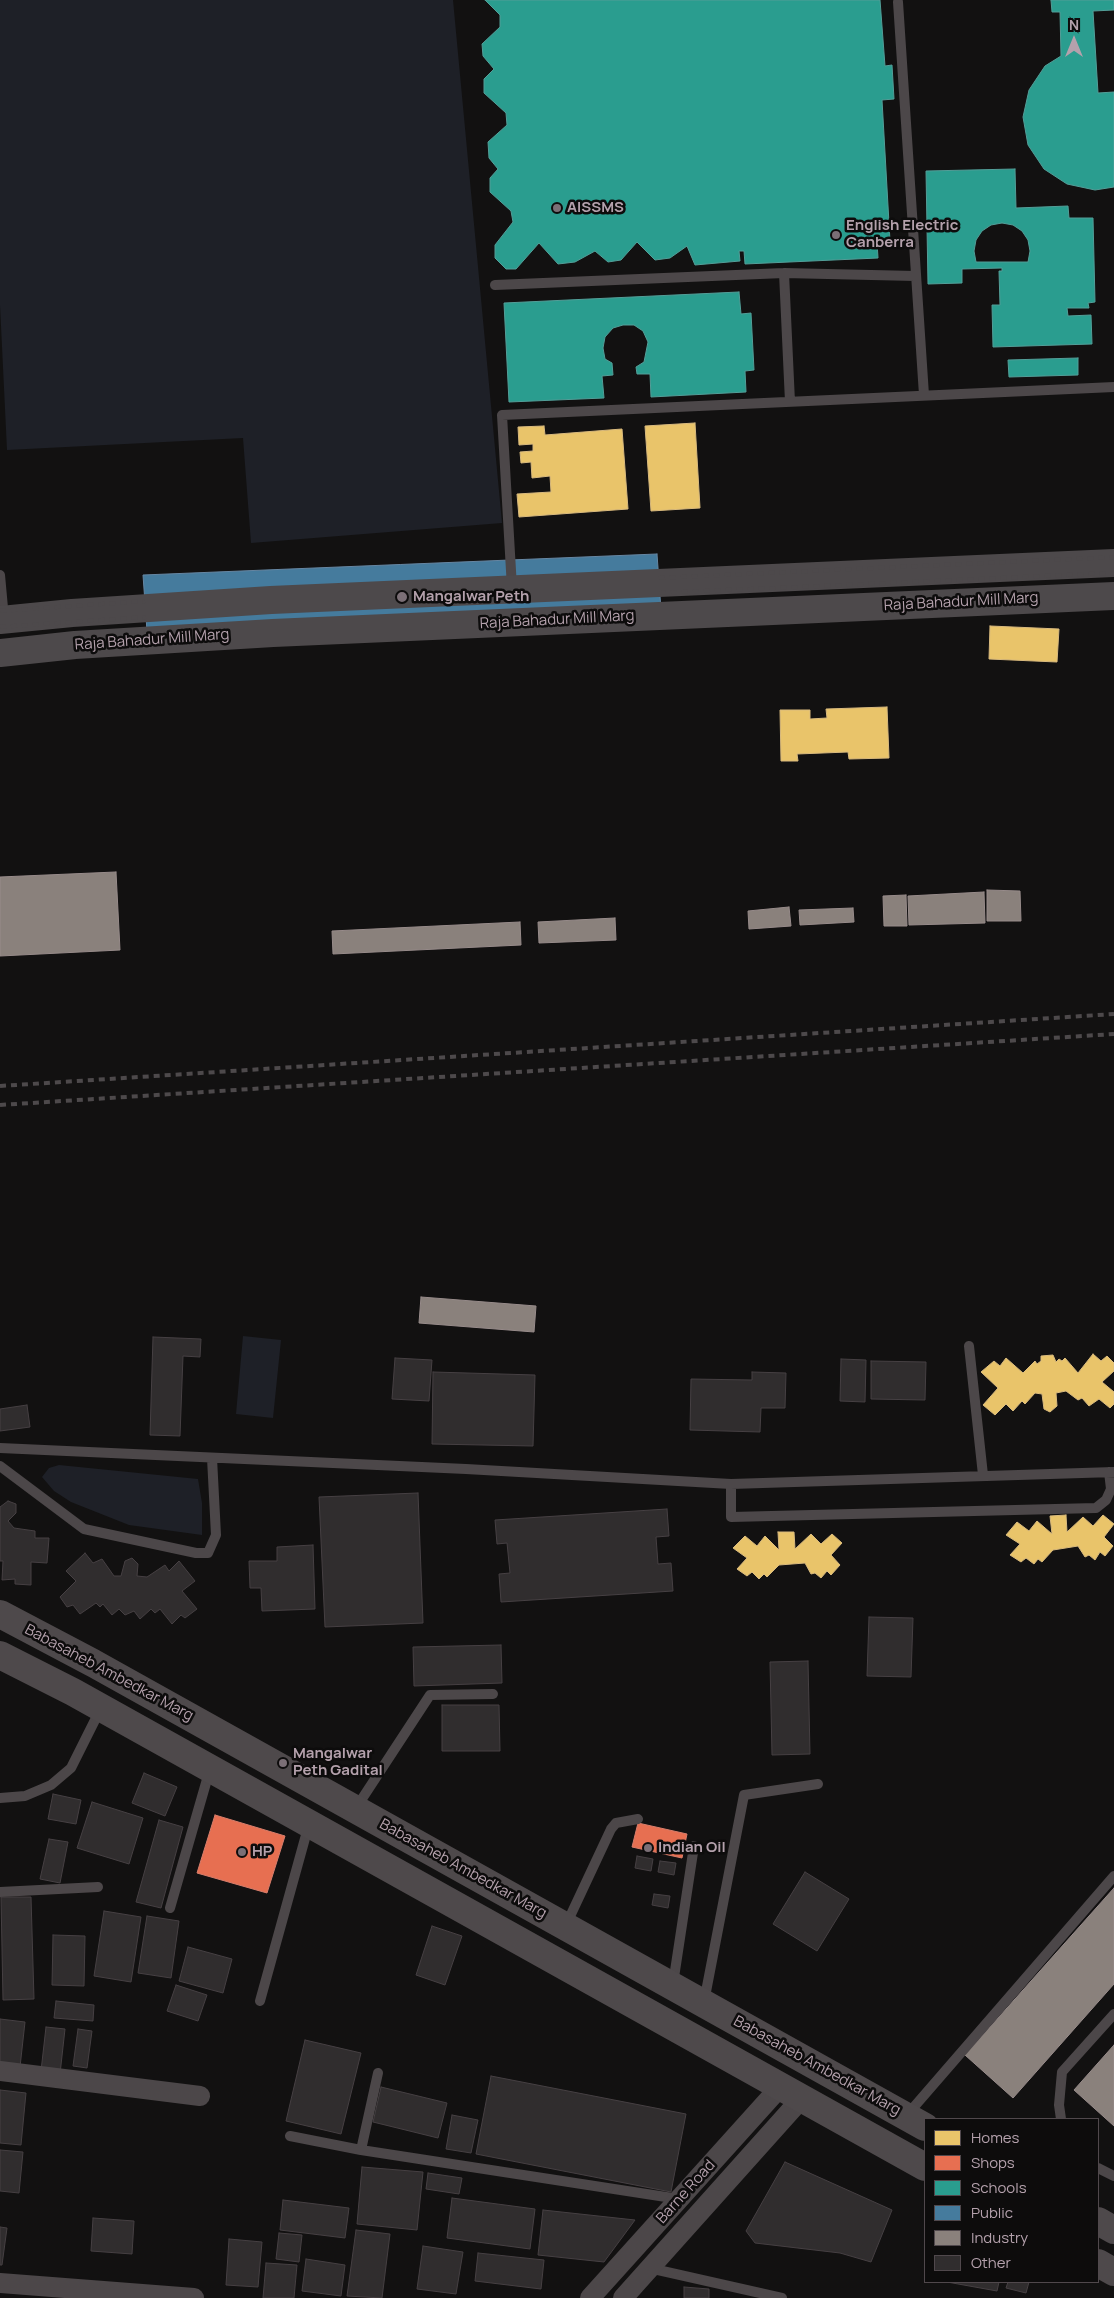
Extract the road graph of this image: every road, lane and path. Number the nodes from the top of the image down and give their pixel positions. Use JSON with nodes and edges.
{"nodes":[{"id":1,"x":898,"y":2,"type":"dead end"},
{"id":2,"x":784,"y":273,"type":"junction"},
{"id":3,"x":915,"y":276,"type":"junction"},
{"id":4,"x":495,"y":285,"type":"dead end"},
{"id":5,"x":1114,"y":387,"type":"edge"},
{"id":6,"x":924,"y":395,"type":"junction"},
{"id":7,"x":790,"y":402,"type":"junction"},
{"id":8,"x":1114,"y":563,"type":"edge"},
{"id":9,"x":0,"y":575,"type":"edge"},
{"id":10,"x":706,"y":581,"type":"junction"},
{"id":11,"x":512,"y":589,"type":"junction"},
{"id":12,"x":1114,"y":596,"type":"edge"},
{"id":13,"x":706,"y":613,"type":"junction"},
{"id":14,"x":2,"y":619,"type":"edge"},
{"id":15,"x":0,"y":652,"type":"edge"},
{"id":16,"x":969,"y":1346,"type":"dead end"},
{"id":17,"x":0,"y":1448,"type":"edge"},
{"id":18,"x":212,"y":1458,"type":"junction"},
{"id":19,"x":0,"y":1466,"type":"edge"},
{"id":20,"x":1111,"y":1472,"type":"edge"},
{"id":21,"x":983,"y":1476,"type":"junction"},
{"id":22,"x":731,"y":1484,"type":"junction"},
{"id":23,"x":0,"y":1614,"type":"edge"},
{"id":24,"x":0,"y":1656,"type":"edge"},
{"id":25,"x":493,"y":1694,"type":"dead end"},
{"id":26,"x":101,"y":1708,"type":"junction"},
{"id":27,"x":210,"y":1768,"type":"junction"},
{"id":28,"x":818,"y":1784,"type":"dead end"},
{"id":29,"x":0,"y":1798,"type":"edge"},
{"id":30,"x":356,"y":1809,"type":"junction"},
{"id":31,"x":638,"y":1820,"type":"dead end"},
{"id":32,"x":309,"y":1823,"type":"junction"},
{"id":33,"x":694,"y":1846,"type":"dead end"},
{"id":34,"x":1114,"y":1876,"type":"edge"},
{"id":35,"x":98,"y":1887,"type":"dead end"},
{"id":36,"x":0,"y":1892,"type":"edge"},
{"id":37,"x":170,"y":1908,"type":"dead end"},
{"id":38,"x":566,"y":1926,"type":"junction"},
{"id":39,"x":673,"y":1986,"type":"junction"},
{"id":40,"x":260,"y":2001,"type":"dead end"},
{"id":41,"x":704,"y":2004,"type":"junction"},
{"id":42,"x":1114,"y":2014,"type":"edge"},
{"id":43,"x":0,"y":2071,"type":"edge"},
{"id":44,"x":378,"y":2073,"type":"dead end"},
{"id":45,"x":791,"y":2092,"type":"junction"},
{"id":46,"x":200,"y":2096,"type":"dead end"},
{"id":47,"x":1061,"y":2118,"type":"edge"},
{"id":48,"x":916,"y":2121,"type":"edge"},
{"id":49,"x":290,"y":2136,"type":"dead end"},
{"id":50,"x":361,"y":2150,"type":"junction"},
{"id":51,"x":924,"y":2166,"type":"edge"},
{"id":52,"x":1099,"y":2168,"type":"edge"},
{"id":53,"x":1114,"y":2176,"type":"edge"},
{"id":54,"x":679,"y":2199,"type":"junction"},
{"id":55,"x":1099,"y":2222,"type":"edge"},
{"id":56,"x":1114,"y":2230,"type":"edge"},
{"id":57,"x":1099,"y":2264,"type":"edge"},
{"id":58,"x":649,"y":2268,"type":"junction"},
{"id":59,"x":1114,"y":2272,"type":"edge"},
{"id":60,"x":0,"y":2283,"type":"edge"},
{"id":61,"x":194,"y":2298,"type":"edge"},
{"id":62,"x":590,"y":2298,"type":"edge"},
{"id":63,"x":623,"y":2298,"type":"edge"},
{"id":64,"x":782,"y":2298,"type":"edge"}],
"edges":[{"from":1,"to":3,"type":"lane"},
{"from":2,"to":3,"type":"lane"},
{"from":2,"to":4,"type":"lane"},
{"from":2,"to":7,"type":"lane"},
{"from":3,"to":6,"type":"lane"},
{"from":5,"to":6,"type":"lane"},
{"from":6,"to":7,"type":"lane"},
{"from":7,"to":11,"type":"lane"},
{"from":8,"to":10,"type":"highway"},
{"from":9,"to":14,"type":"lane"},
{"from":10,"to":11,"type":"highway"},
{"from":10,"to":13,"type":"highway"},
{"from":11,"to":14,"type":"highway"},
{"from":12,"to":13,"type":"highway","name":"Raja Bahadur Mill Marg"},
{"from":13,"to":15,"type":"highway","name":"Raja Bahadur Mill Marg"},
{"from":16,"to":21,"type":"lane"},
{"from":17,"to":18,"type":"lane"},
{"from":18,"to":19,"type":"lane"},
{"from":18,"to":22,"type":"lane"},
{"from":20,"to":21,"type":"lane"},
{"from":20,"to":22,"type":"lane"},
{"from":21,"to":22,"type":"lane"},
{"from":23,"to":30,"type":"main road","name":"Babasaheb Ambedkar Marg"},
{"from":24,"to":26,"type":"main road"},
{"from":25,"to":30,"type":"lane"},
{"from":26,"to":27,"type":"main road"},
{"from":26,"to":29,"type":"lane"},
{"from":27,"to":32,"type":"main road"},
{"from":27,"to":37,"type":"lane"},
{"from":28,"to":41,"type":"lane"},
{"from":30,"to":38,"type":"main road","name":"Babasaheb Ambedkar Marg"},
{"from":31,"to":38,"type":"lane"},
{"from":32,"to":40,"type":"lane"},
{"from":32,"to":45,"type":"main road"},
{"from":33,"to":39,"type":"lane"},
{"from":34,"to":48,"type":"lane"},
{"from":35,"to":36,"type":"lane"},
{"from":38,"to":39,"type":"main road","name":"Babasaheb Ambedkar Marg"},
{"from":39,"to":41,"type":"main road","name":"Babasaheb Ambedkar Marg"},
{"from":41,"to":48,"type":"main road","name":"Babasaheb Ambedkar Marg"},
{"from":42,"to":47,"type":"lane"},
{"from":43,"to":46,"type":"street"},
{"from":44,"to":50,"type":"lane"},
{"from":45,"to":51,"type":"main road"},
{"from":45,"to":54,"type":"street","name":"Barne Road"},
{"from":45,"to":58,"type":"street","name":"Barne Road"},
{"from":49,"to":50,"type":"lane"},
{"from":50,"to":54,"type":"lane"},
{"from":52,"to":53,"type":"lane"},
{"from":54,"to":62,"type":"street","name":"Barne Road"},
{"from":55,"to":56,"type":"main road"},
{"from":57,"to":59,"type":"main road"},
{"from":58,"to":63,"type":"street","name":"Barne Road"},
{"from":58,"to":64,"type":"lane"},
{"from":60,"to":61,"type":"street"}]}
